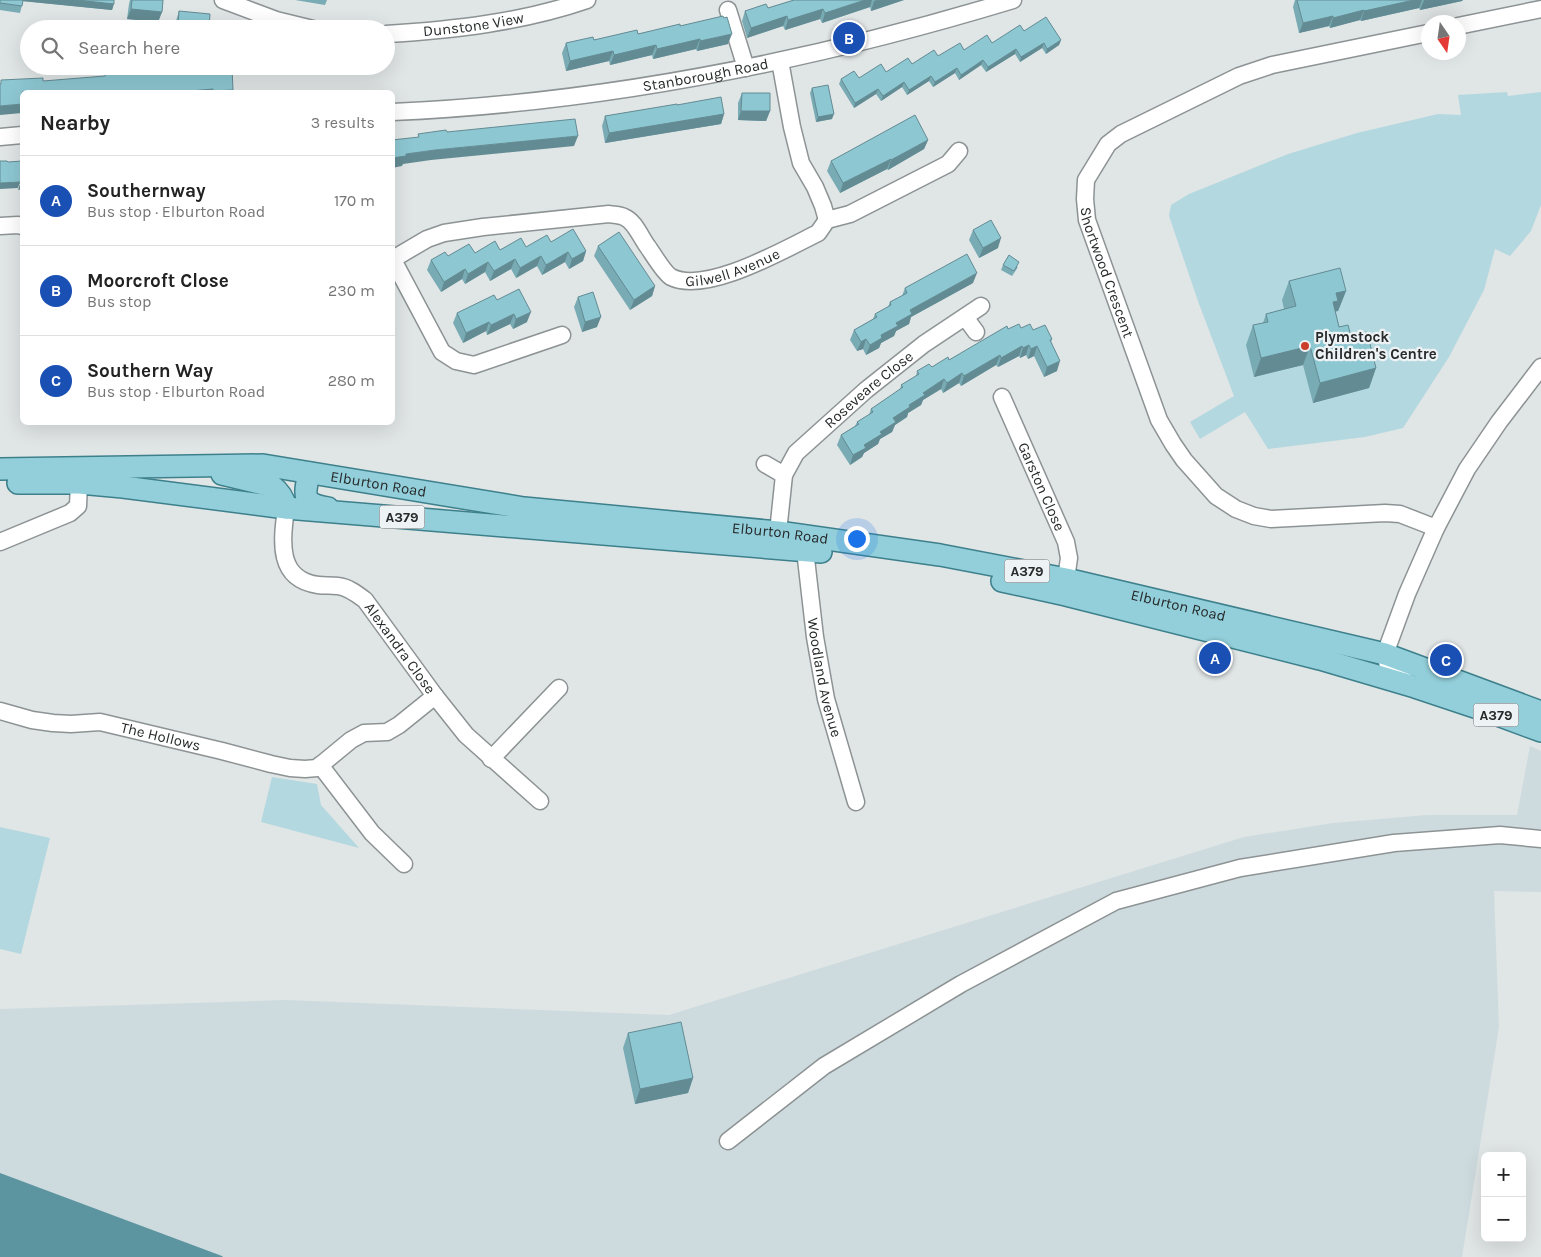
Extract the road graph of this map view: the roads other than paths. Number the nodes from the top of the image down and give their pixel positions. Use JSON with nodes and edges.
{"nodes":[{"id":1,"x":224,"y":0,"type":"edge"},
{"id":2,"x":587,"y":0,"type":"edge"},
{"id":3,"x":1006,"y":1,"type":"edge"},
{"id":4,"x":1541,"y":9,"type":"edge"},
{"id":5,"x":728,"y":10,"type":"dead end"},
{"id":6,"x":276,"y":20,"type":"edge"},
{"id":7,"x":1466,"y":24,"type":"edge"},
{"id":8,"x":395,"y":34,"type":"edge"},
{"id":9,"x":1421,"y":34,"type":"edge"},
{"id":10,"x":780,"y":61,"type":"junction"},
{"id":11,"x":746,"y":68,"type":"junction"},
{"id":12,"x":395,"y":112,"type":"edge"},
{"id":13,"x":20,"y":136,"type":"edge"},
{"id":14,"x":0,"y":137,"type":"edge"},
{"id":15,"x":959,"y":151,"type":"dead end"},
{"id":16,"x":827,"y":220,"type":"junction"},
{"id":17,"x":0,"y":226,"type":"edge"},
{"id":18,"x":20,"y":226,"type":"edge"},
{"id":19,"x":395,"y":258,"type":"edge"},
{"id":20,"x":395,"y":263,"type":"edge"},
{"id":21,"x":980,"y":306,"type":"dead end"},
{"id":22,"x":965,"y":317,"type":"junction"},
{"id":23,"x":976,"y":332,"type":"dead end"},
{"id":24,"x":562,"y":335,"type":"dead end"},
{"id":25,"x":1541,"y":367,"type":"edge"},
{"id":26,"x":1002,"y":397,"type":"dead end"},
{"id":27,"x":765,"y":464,"type":"dead end"},
{"id":28,"x":190,"y":466,"type":"junction"},
{"id":29,"x":0,"y":469,"type":"edge"},
{"id":30,"x":309,"y":473,"type":"junction"},
{"id":31,"x":784,"y":475,"type":"junction"},
{"id":32,"x":0,"y":483,"type":"edge"},
{"id":33,"x":79,"y":483,"type":"junction"},
{"id":34,"x":286,"y":508,"type":"junction"},
{"id":35,"x":370,"y":515,"type":"junction"},
{"id":36,"x":1436,"y":528,"type":"junction"},
{"id":37,"x":778,"y":532,"type":"junction"},
{"id":38,"x":0,"y":542,"type":"edge"},
{"id":39,"x":805,"y":550,"type":"junction"},
{"id":40,"x":1066,"y":578,"type":"junction"},
{"id":41,"x":1385,"y":654,"type":"junction"},
{"id":42,"x":1415,"y":687,"type":"junction"},
{"id":43,"x":559,"y":688,"type":"dead end"},
{"id":44,"x":435,"y":696,"type":"junction"},
{"id":45,"x":0,"y":712,"type":"edge"},
{"id":46,"x":1541,"y":712,"type":"edge"},
{"id":47,"x":1541,"y":731,"type":"edge"},
{"id":48,"x":491,"y":759,"type":"junction"},
{"id":49,"x":320,"y":765,"type":"junction"},
{"id":50,"x":540,"y":801,"type":"dead end"},
{"id":51,"x":856,"y":802,"type":"dead end"},
{"id":52,"x":1541,"y":839,"type":"edge"},
{"id":53,"x":404,"y":864,"type":"dead end"},
{"id":54,"x":728,"y":1141,"type":"dead end"}],
"edges":[{"from":1,"to":6,"type":"street"},
{"from":2,"to":8,"type":"street","name":"Dunstone View"},
{"from":3,"to":10,"type":"street","name":"Stanborough Road"},
{"from":4,"to":7,"type":"street"},
{"from":5,"to":11,"type":"street"},
{"from":9,"to":36,"type":"street","name":"Shortwood Crescent"},
{"from":10,"to":11,"type":"street","name":"Stanborough Road"},
{"from":10,"to":16,"type":"street"},
{"from":11,"to":12,"type":"street","name":"Stanborough Road"},
{"from":13,"to":14,"type":"street"},
{"from":15,"to":16,"type":"street","name":"Gilwell Avenue"},
{"from":16,"to":19,"type":"street","name":"Gilwell Avenue"},
{"from":17,"to":18,"type":"street"},
{"from":20,"to":24,"type":"street"},
{"from":21,"to":22,"type":"street","name":"Roseveare Close"},
{"from":22,"to":23,"type":"street"},
{"from":22,"to":31,"type":"street","name":"Roseveare Close"},
{"from":25,"to":36,"type":"street"},
{"from":26,"to":40,"type":"street","name":"Garston Close"},
{"from":27,"to":31,"type":"street"},
{"from":28,"to":29,"type":"main road","name":"Elburton Road","number":"A379"},
{"from":28,"to":30,"type":"main road","name":"Elburton Road","number":"A379"},
{"from":28,"to":34,"type":"main road","number":"A379"},
{"from":30,"to":35,"type":"main road","number":"A379"},
{"from":30,"to":37,"type":"main road","name":"Elburton Road","number":"A379"},
{"from":31,"to":37,"type":"street","name":"Roseveare Close"},
{"from":32,"to":33,"type":"main road","name":"Elburton Road","number":"A379"},
{"from":33,"to":34,"type":"main road","name":"Elburton Road","number":"A379"},
{"from":33,"to":38,"type":"street"},
{"from":34,"to":35,"type":"main road","name":"Elburton Road","number":"A379"},
{"from":34,"to":44,"type":"street","name":"Alexandra Close"},
{"from":35,"to":39,"type":"main road","name":"Elburton Road","number":"A379"},
{"from":36,"to":41,"type":"street"},
{"from":37,"to":40,"type":"main road","name":"Elburton Road","number":"A379"},
{"from":39,"to":42,"type":"main road","name":"Elburton Road","number":"A379"},
{"from":39,"to":51,"type":"street","name":"Woodland Avenue"},
{"from":40,"to":41,"type":"main road","name":"Elburton Road","number":"A379"},
{"from":41,"to":42,"type":"street"},
{"from":41,"to":46,"type":"main road","name":"Elburton Road","number":"A379"},
{"from":42,"to":47,"type":"main road","name":"Elburton Road","number":"A379"},
{"from":43,"to":48,"type":"street"},
{"from":44,"to":48,"type":"street","name":"Alexandra Close"},
{"from":44,"to":49,"type":"street"},
{"from":45,"to":49,"type":"street","name":"The Hollows"},
{"from":48,"to":50,"type":"street","name":"Alexandra Close"},
{"from":49,"to":53,"type":"street"},
{"from":52,"to":54,"type":"street"}]}
